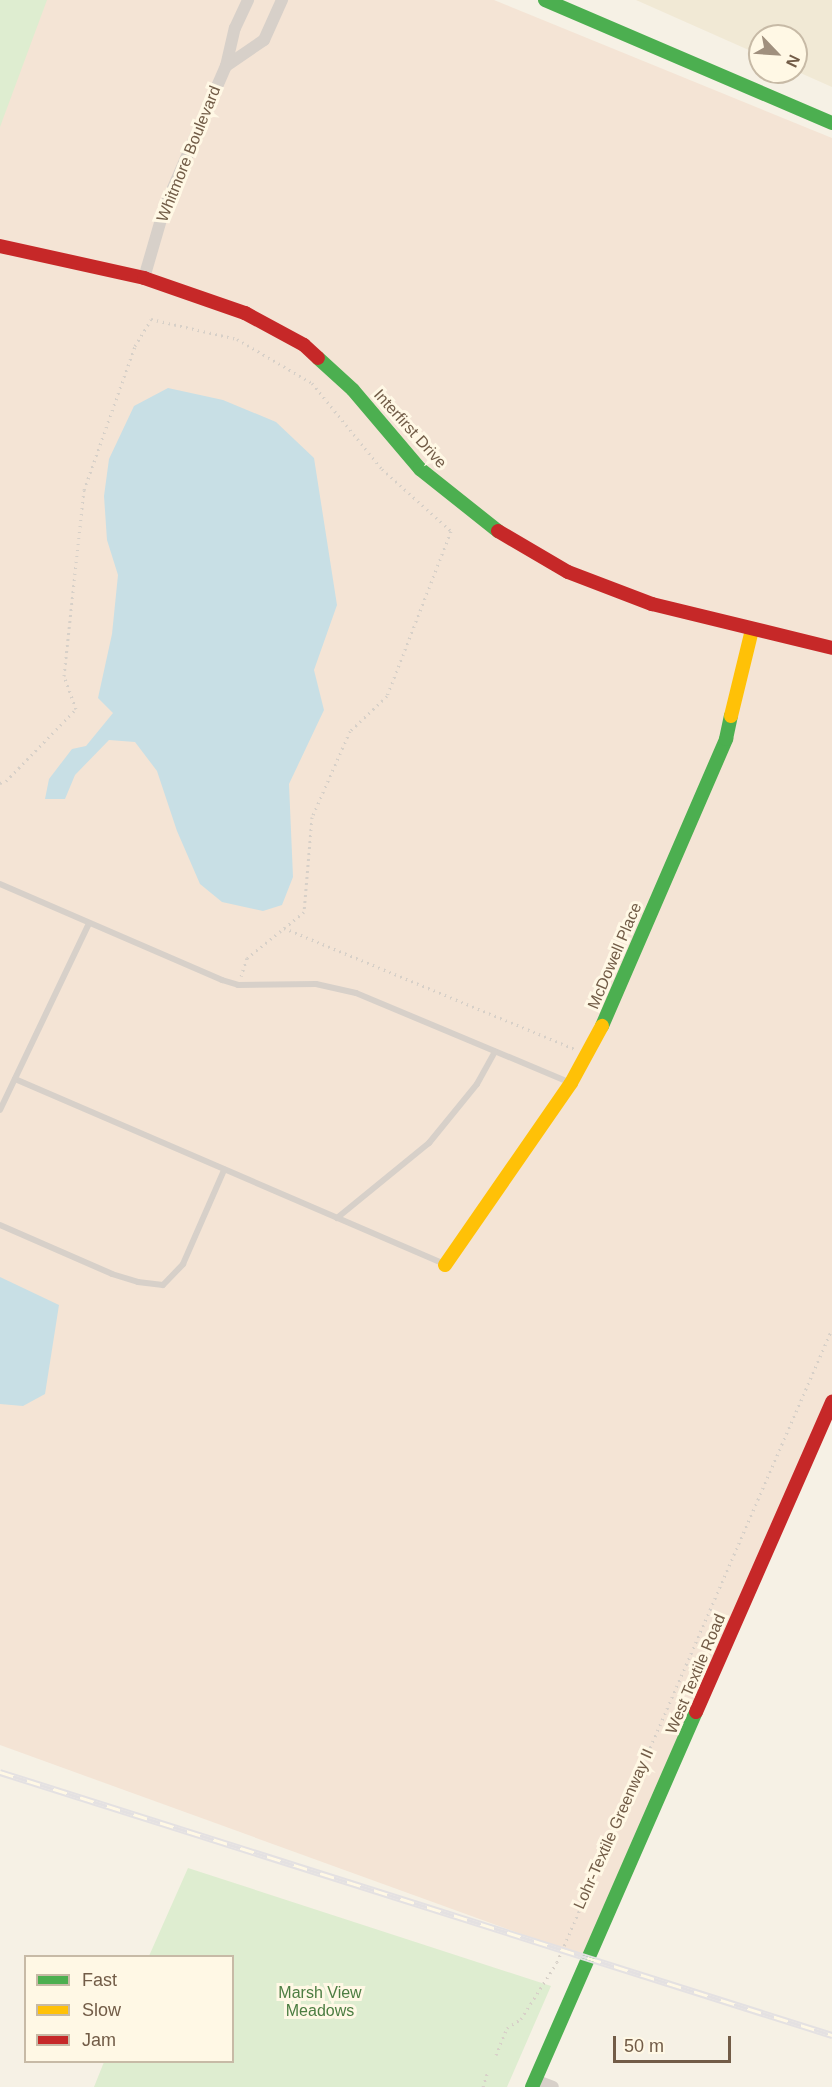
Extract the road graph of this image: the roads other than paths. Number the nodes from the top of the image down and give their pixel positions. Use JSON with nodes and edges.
{"nodes":[{"id":1,"x":248,"y":0,"type":"edge"},
{"id":2,"x":282,"y":0,"type":"edge"},
{"id":3,"x":545,"y":0,"type":"edge"},
{"id":4,"x":226,"y":66,"type":"junction"},
{"id":5,"x":832,"y":123,"type":"edge"},
{"id":6,"x":0,"y":246,"type":"edge"},
{"id":7,"x":144,"y":278,"type":"junction"},
{"id":8,"x":752,"y":630,"type":"junction"},
{"id":9,"x":832,"y":648,"type":"edge"},
{"id":10,"x":0,"y":884,"type":"edge"},
{"id":11,"x":89,"y":923,"type":"junction"},
{"id":12,"x":495,"y":1053,"type":"junction"},
{"id":13,"x":15,"y":1078,"type":"junction"},
{"id":14,"x":571,"y":1083,"type":"junction"},
{"id":15,"x":0,"y":1110,"type":"edge"},
{"id":16,"x":224,"y":1170,"type":"junction"},
{"id":17,"x":337,"y":1218,"type":"junction"},
{"id":18,"x":0,"y":1225,"type":"edge"},
{"id":19,"x":445,"y":1264,"type":"joint"},
{"id":20,"x":832,"y":1402,"type":"edge"},
{"id":21,"x":534,"y":2083,"type":"edge"},
{"id":22,"x":553,"y":2087,"type":"edge"}],
"edges":[{"from":1,"to":4,"type":"street","name":"Whitmore Boulevard"},
{"from":2,"to":4,"type":"street","name":"Whitmore Boulevard"},
{"from":3,"to":5,"type":"street"},
{"from":4,"to":7,"type":"street","name":"Whitmore Boulevard"},
{"from":6,"to":7,"type":"street","name":"Interfirst Drive"},
{"from":7,"to":8,"type":"street","name":"Interfirst Drive"},
{"from":8,"to":9,"type":"street","name":"Interfirst Drive"},
{"from":8,"to":14,"type":"street","name":"McDowell Place"},
{"from":10,"to":11,"type":"lane"},
{"from":11,"to":12,"type":"lane"},
{"from":11,"to":13,"type":"lane"},
{"from":12,"to":14,"type":"lane"},
{"from":12,"to":17,"type":"lane"},
{"from":13,"to":15,"type":"lane"},
{"from":13,"to":16,"type":"lane"},
{"from":14,"to":19,"type":"street","name":"McDowell Place"},
{"from":16,"to":17,"type":"lane"},
{"from":16,"to":18,"type":"lane"},
{"from":17,"to":19,"type":"lane"},
{"from":20,"to":21,"type":"street","name":"West Textile Road"},
{"from":21,"to":22,"type":"street"}]}
